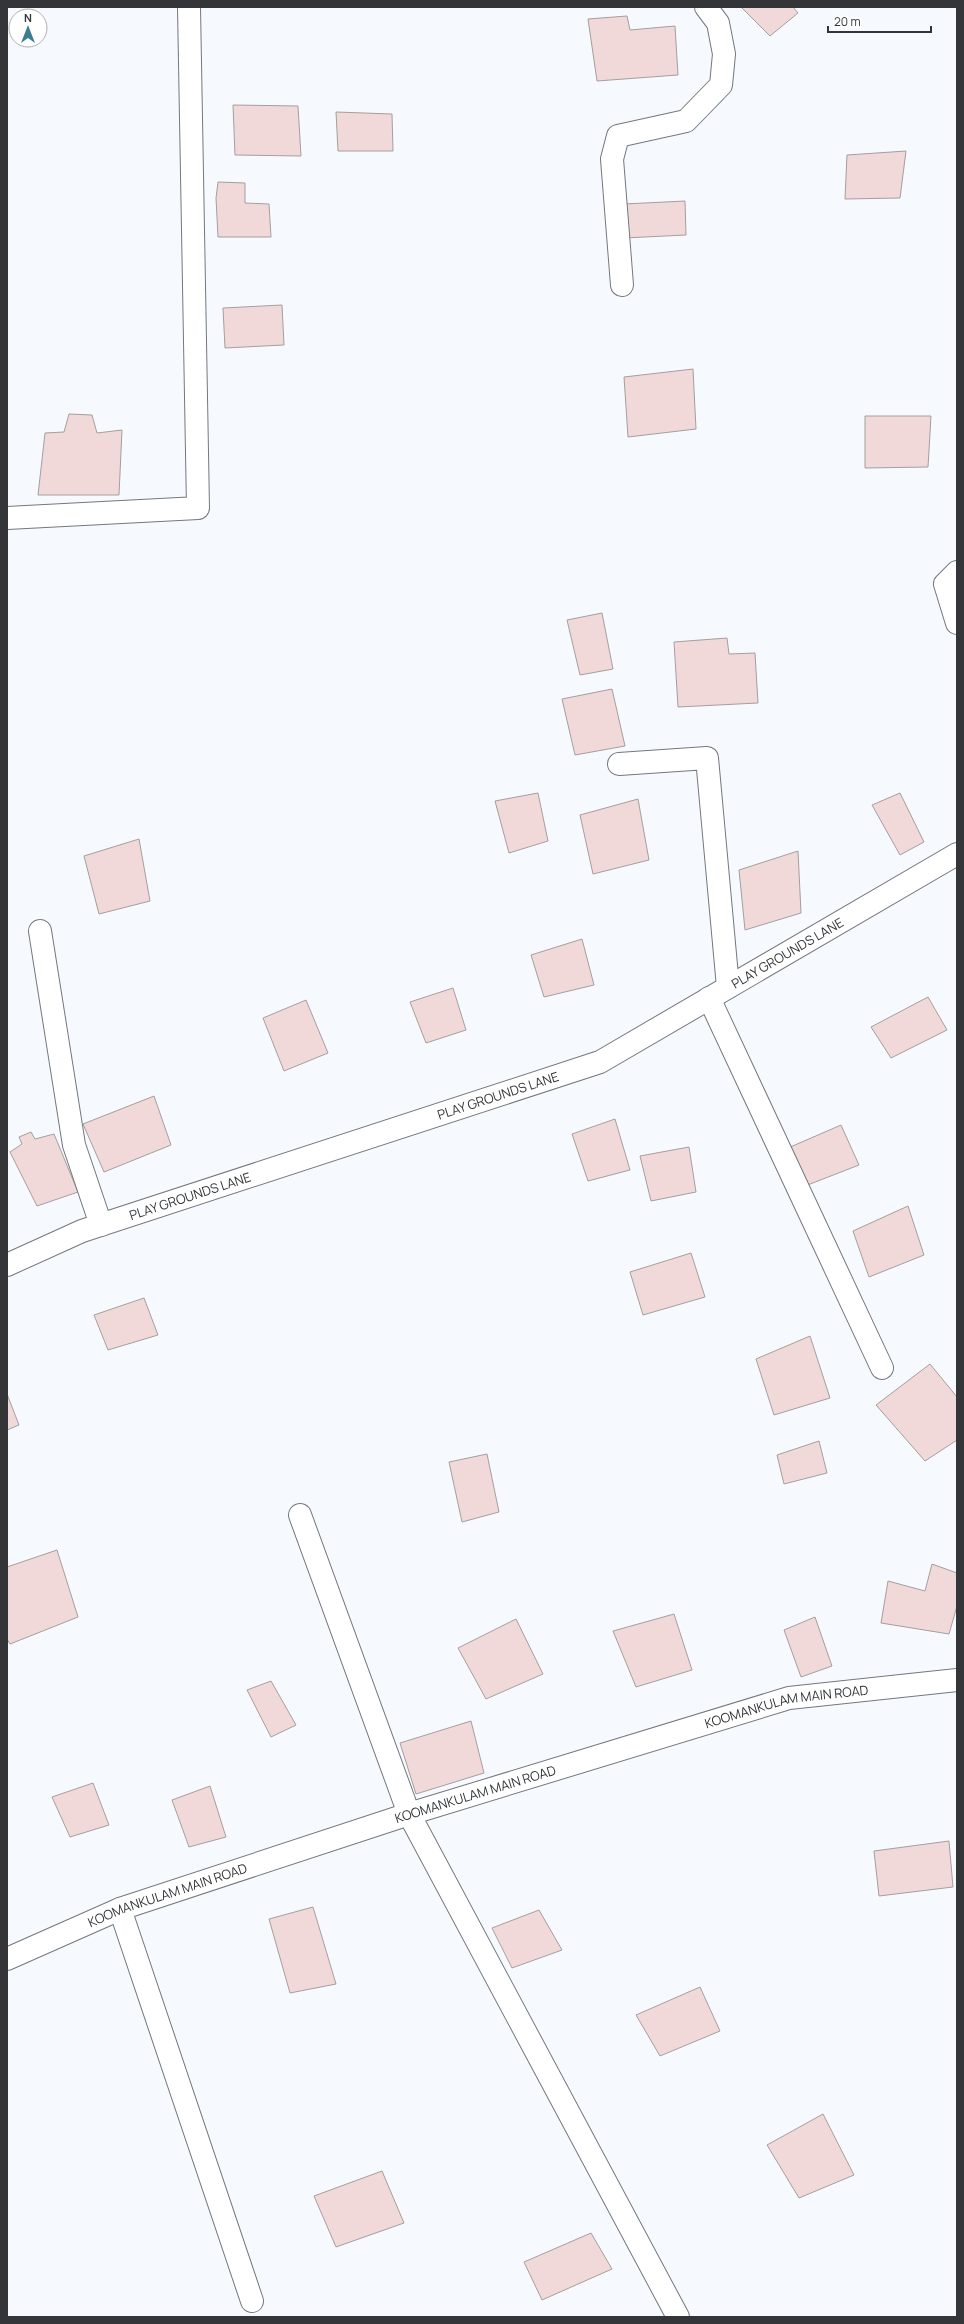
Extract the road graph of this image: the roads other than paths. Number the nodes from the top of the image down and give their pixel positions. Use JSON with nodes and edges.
{"nodes":[{"id":1,"x":189,"y":7,"type":"edge"},
{"id":2,"x":706,"y":7,"type":"edge"},
{"id":3,"x":622,"y":285,"type":"dead end"},
{"id":4,"x":7,"y":518,"type":"edge"},
{"id":5,"x":957,"y":572,"type":"edge"},
{"id":6,"x":957,"y":623,"type":"edge"},
{"id":7,"x":619,"y":764,"type":"dead end"},
{"id":8,"x":957,"y":854,"type":"edge"},
{"id":9,"x":40,"y":932,"type":"dead end"},
{"id":10,"x":728,"y":987,"type":"junction"},
{"id":11,"x":709,"y":998,"type":"junction"},
{"id":12,"x":101,"y":1224,"type":"junction"},
{"id":13,"x":7,"y":1265,"type":"edge"},
{"id":14,"x":882,"y":1368,"type":"dead end"},
{"id":15,"x":300,"y":1515,"type":"dead end"},
{"id":16,"x":957,"y":1680,"type":"edge"},
{"id":17,"x":409,"y":1814,"type":"junction"},
{"id":18,"x":120,"y":1909,"type":"junction"},
{"id":19,"x":7,"y":1959,"type":"edge"},
{"id":20,"x":252,"y":2301,"type":"dead end"},
{"id":21,"x":678,"y":2317,"type":"edge"}],
"edges":[{"from":1,"to":4,"type":"street"},
{"from":2,"to":3,"type":"street"},
{"from":5,"to":6,"type":"street"},
{"from":7,"to":10,"type":"street"},
{"from":8,"to":10,"type":"street","name":"PLAY GROUNDS LANE"},
{"from":9,"to":12,"type":"street"},
{"from":10,"to":11,"type":"street","name":"PLAY GROUNDS LANE"},
{"from":11,"to":12,"type":"street","name":"PLAY GROUNDS LANE"},
{"from":11,"to":14,"type":"street"},
{"from":12,"to":13,"type":"street","name":"PLAY GROUNDS LANE"},
{"from":15,"to":17,"type":"street"},
{"from":16,"to":17,"type":"street","name":"KOOMANKULAM MAIN ROAD"},
{"from":17,"to":18,"type":"street","name":"KOOMANKULAM MAIN ROAD"},
{"from":17,"to":21,"type":"street"},
{"from":18,"to":19,"type":"street","name":"KOOMANKULAM MAIN ROAD"},
{"from":18,"to":20,"type":"street"}]}
